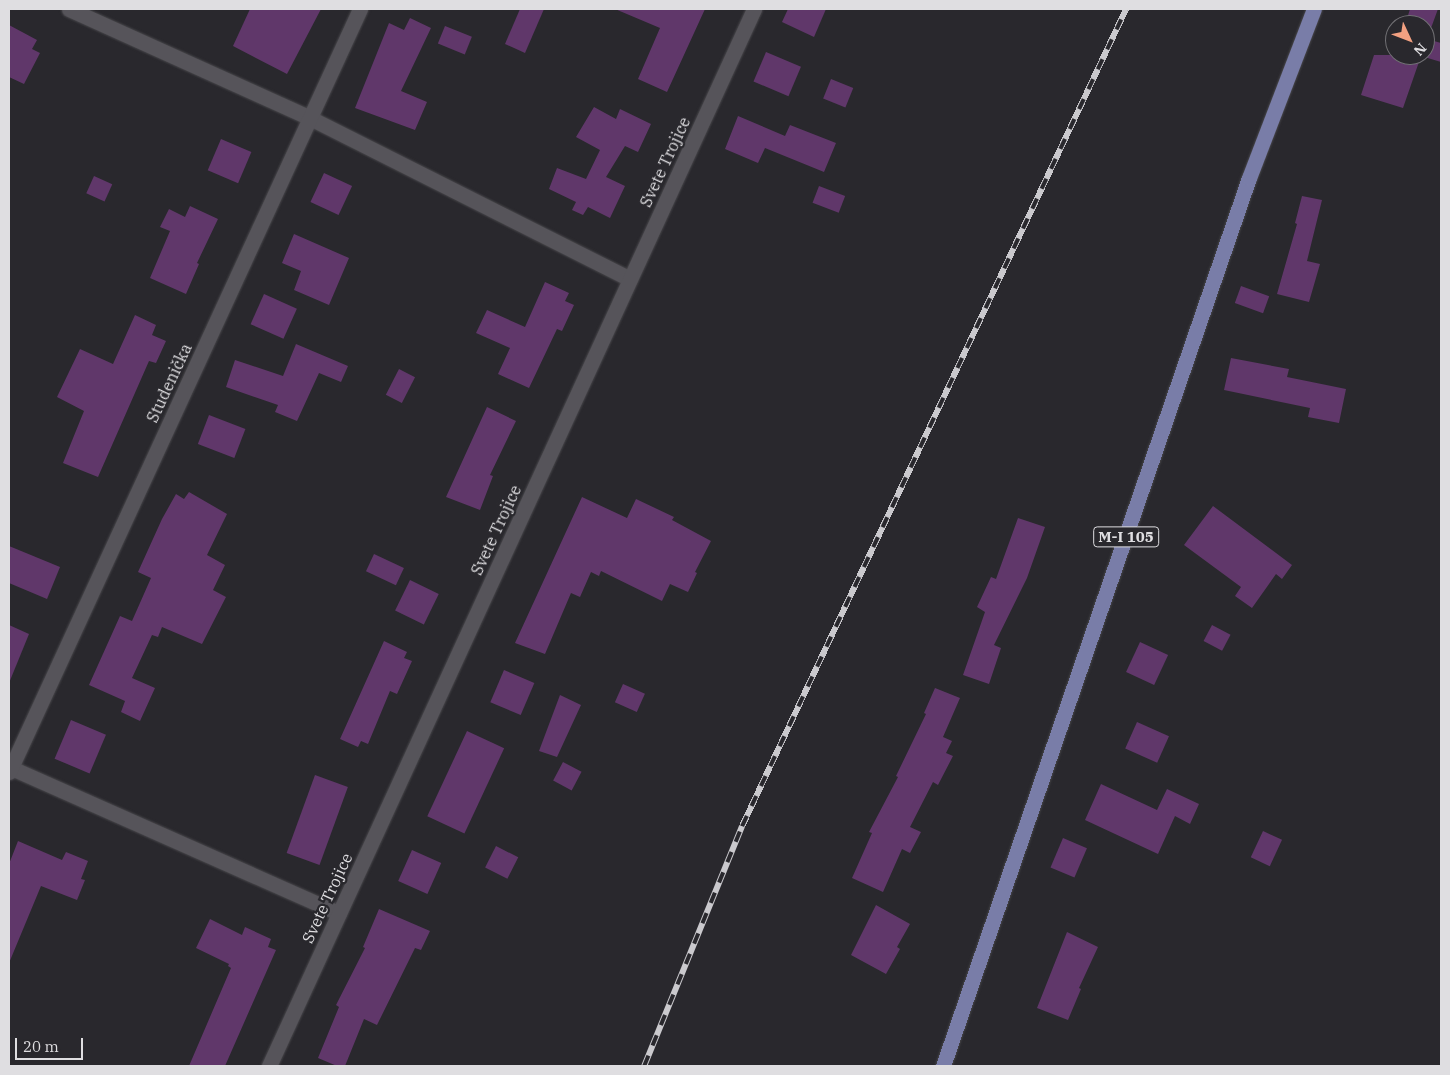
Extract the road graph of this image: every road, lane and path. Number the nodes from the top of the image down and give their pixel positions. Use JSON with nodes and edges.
{"nodes":[{"id":1,"x":69,"y":9,"type":"edge"},
{"id":2,"x":360,"y":9,"type":"edge"},
{"id":3,"x":754,"y":9,"type":"edge"},
{"id":4,"x":1314,"y":9,"type":"edge"},
{"id":5,"x":310,"y":118,"type":"junction"},
{"id":6,"x":630,"y":279,"type":"junction"},
{"id":7,"x":9,"y":769,"type":"edge"},
{"id":8,"x":339,"y":913,"type":"junction"},
{"id":9,"x":269,"y":1066,"type":"edge"},
{"id":10,"x":943,"y":1066,"type":"edge"}],
"edges":[{"from":1,"to":5,"type":"street"},
{"from":2,"to":5,"type":"street","name":"Studenička"},
{"from":3,"to":6,"type":"street","name":"Svete Trojice"},
{"from":4,"to":10,"type":"main road","number":"M-I 105"},
{"from":5,"to":6,"type":"street"},
{"from":5,"to":7,"type":"street","name":"Studenička"},
{"from":6,"to":8,"type":"street","name":"Svete Trojice"},
{"from":7,"to":8,"type":"street"},
{"from":8,"to":9,"type":"street","name":"Svete Trojice"}]}
